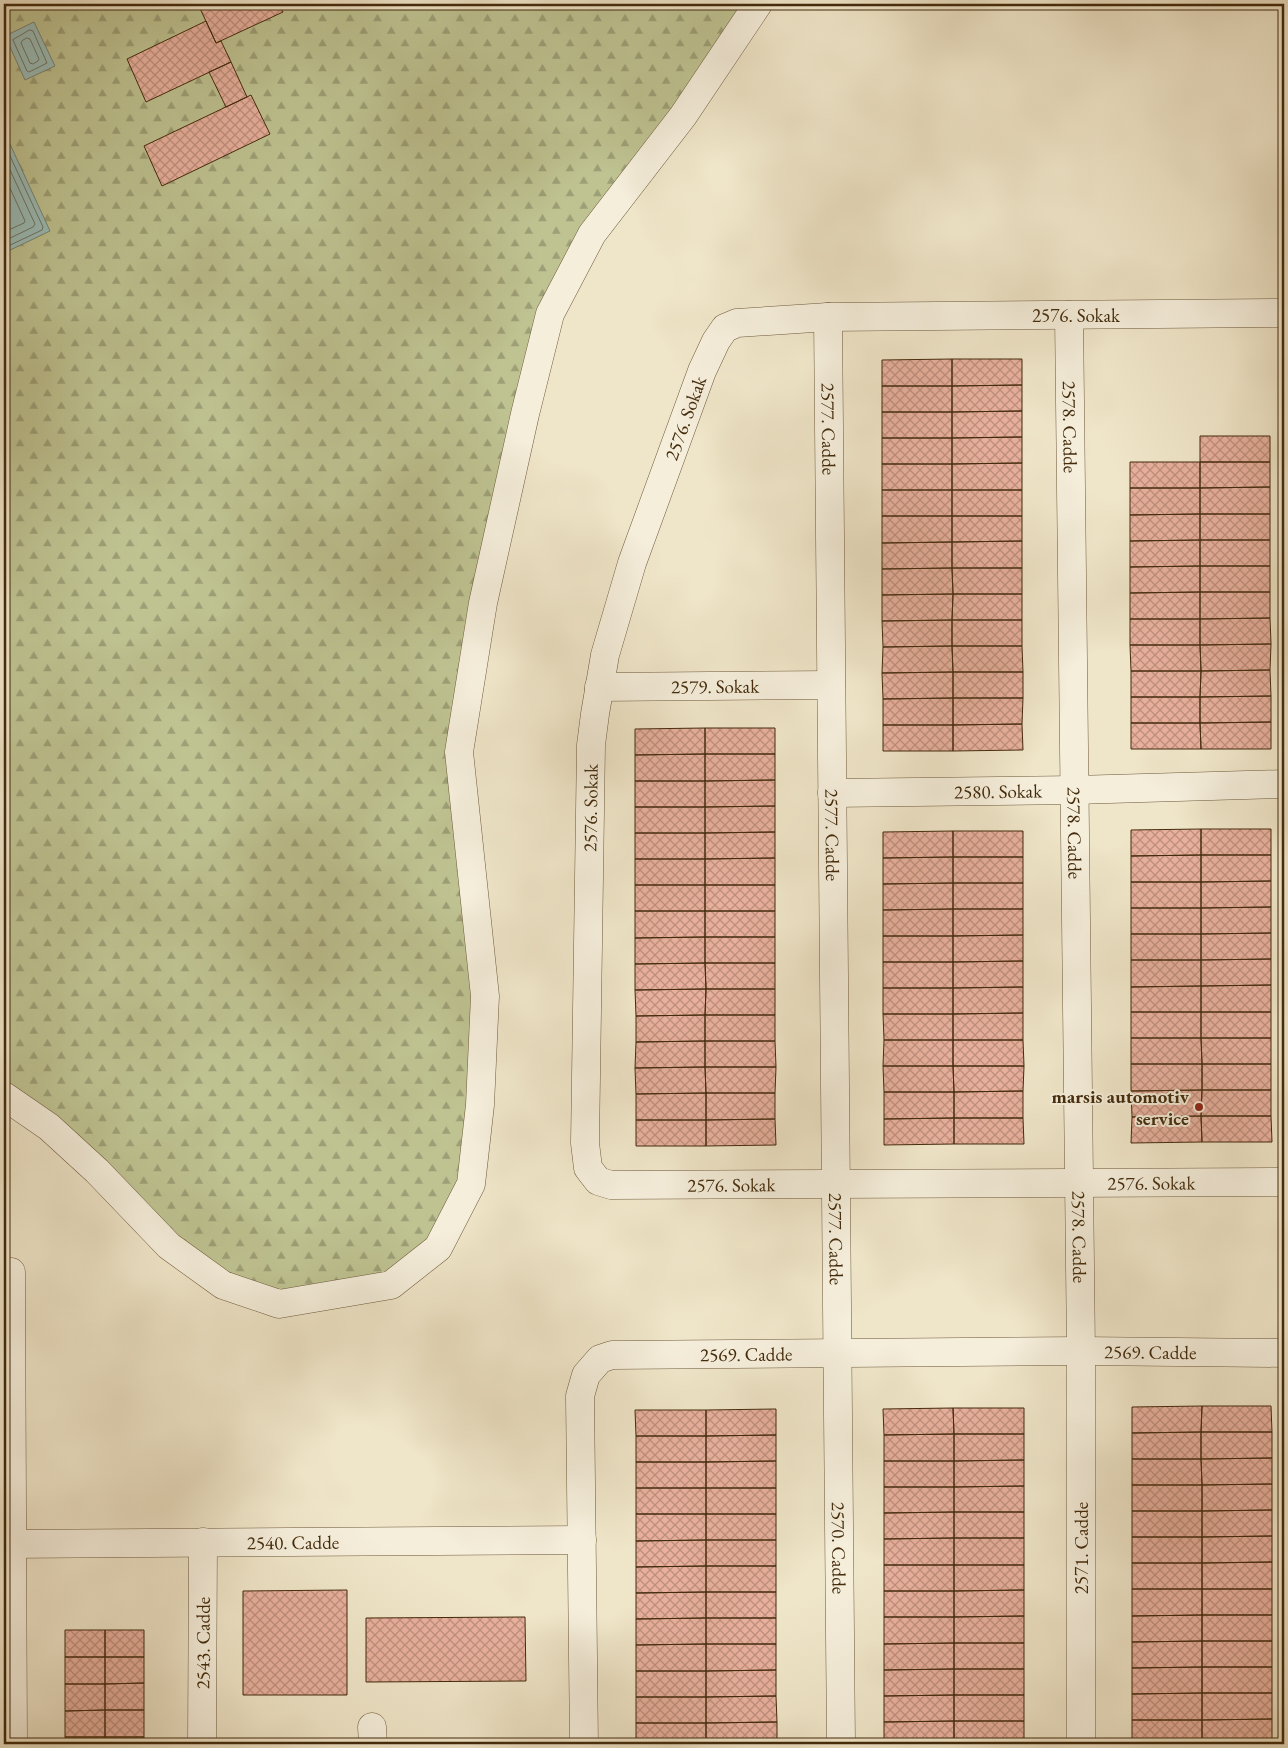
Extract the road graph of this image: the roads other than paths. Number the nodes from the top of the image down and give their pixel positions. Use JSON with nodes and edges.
{"nodes":[{"id":1,"x":758,"y":4,"type":"edge"},
{"id":2,"x":1284,"y":313,"type":"edge"},
{"id":3,"x":1069,"y":315,"type":"junction"},
{"id":4,"x":828,"y":317,"type":"junction"},
{"id":5,"x":831,"y":685,"type":"junction"},
{"id":6,"x":599,"y":687,"type":"junction"},
{"id":7,"x":1284,"y":784,"type":"edge"},
{"id":8,"x":1075,"y":790,"type":"junction"},
{"id":9,"x":832,"y":793,"type":"junction"},
{"id":10,"x":4,"y":1096,"type":"edge"},
{"id":11,"x":1284,"y":1182,"type":"edge"},
{"id":12,"x":1079,"y":1183,"type":"junction"},
{"id":13,"x":836,"y":1184,"type":"junction"},
{"id":14,"x":7,"y":1268,"type":"edge"},
{"id":15,"x":1081,"y":1351,"type":"junction"},
{"id":16,"x":838,"y":1353,"type":"junction"},
{"id":17,"x":1284,"y":1353,"type":"edge"},
{"id":18,"x":582,"y":1540,"type":"junction"},
{"id":19,"x":203,"y":1542,"type":"junction"},
{"id":20,"x":8,"y":1544,"type":"edge"},
{"id":21,"x":13,"y":1744,"type":"edge"},
{"id":22,"x":202,"y":1744,"type":"edge"},
{"id":23,"x":584,"y":1744,"type":"edge"},
{"id":24,"x":841,"y":1744,"type":"edge"},
{"id":25,"x":1081,"y":1744,"type":"edge"}],
"edges":[{"from":1,"to":10,"type":"street"},
{"from":2,"to":3,"type":"street","name":"2576. Sokak"},
{"from":3,"to":4,"type":"street","name":"2576. Sokak"},
{"from":3,"to":8,"type":"street","name":"2578. Cadde"},
{"from":4,"to":5,"type":"street","name":"2577. Cadde"},
{"from":4,"to":6,"type":"street","name":"2576. Sokak"},
{"from":5,"to":6,"type":"street","name":"2579. Sokak"},
{"from":5,"to":9,"type":"street","name":"2577. Cadde"},
{"from":6,"to":13,"type":"street","name":"2576. Sokak"},
{"from":7,"to":8,"type":"street","name":"2580. Sokak"},
{"from":8,"to":9,"type":"street","name":"2580. Sokak"},
{"from":8,"to":12,"type":"street","name":"2578. Cadde"},
{"from":9,"to":13,"type":"street","name":"2577. Cadde"},
{"from":11,"to":12,"type":"street","name":"2576. Sokak"},
{"from":12,"to":13,"type":"street","name":"2576. Sokak"},
{"from":12,"to":15,"type":"street","name":"2578. Cadde"},
{"from":13,"to":16,"type":"street","name":"2577. Cadde"},
{"from":14,"to":20,"type":"street"},
{"from":15,"to":16,"type":"street","name":"2569. Cadde"},
{"from":15,"to":17,"type":"street","name":"2569. Cadde"},
{"from":15,"to":25,"type":"street","name":"2571. Cadde"},
{"from":16,"to":18,"type":"street","name":"2569. Cadde"},
{"from":16,"to":24,"type":"street","name":"2570. Cadde"},
{"from":18,"to":19,"type":"street","name":"2540. Cadde"},
{"from":18,"to":23,"type":"street","name":"2569. Cadde"},
{"from":19,"to":20,"type":"street","name":"2540. Cadde"},
{"from":19,"to":22,"type":"street","name":"2543. Cadde"},
{"from":20,"to":21,"type":"street"}]}
